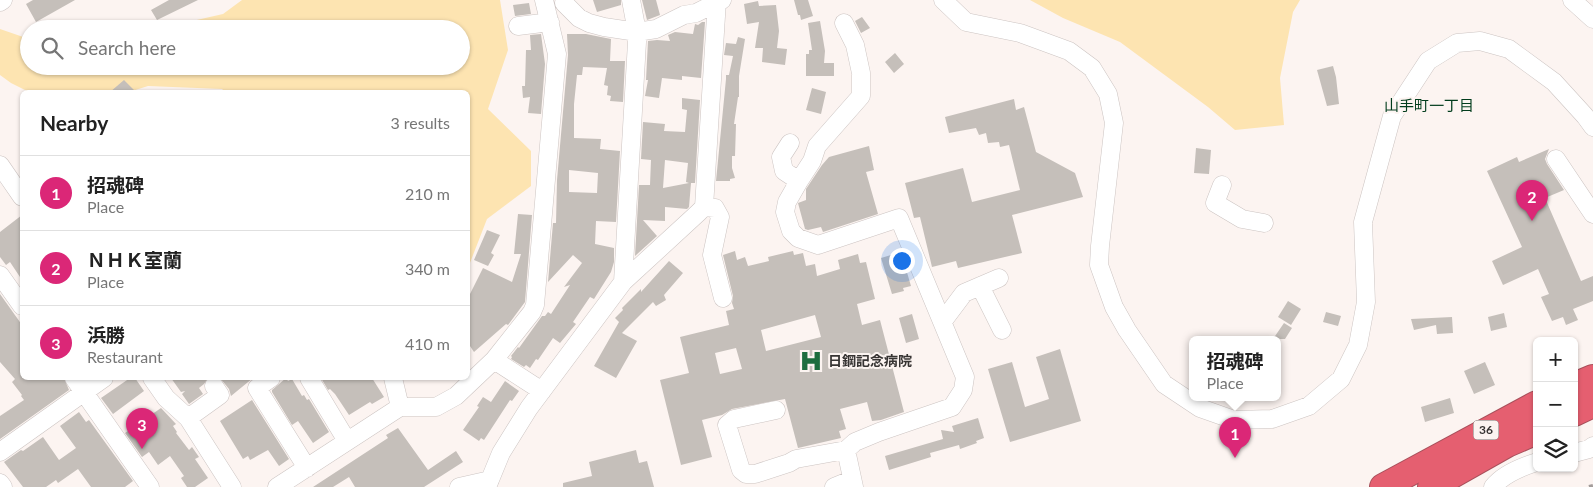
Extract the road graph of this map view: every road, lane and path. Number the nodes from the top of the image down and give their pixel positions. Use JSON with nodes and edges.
{"nodes":[{"id":1,"x":3,"y":0,"type":"edge"},
{"id":2,"x":544,"y":0,"type":"edge"},
{"id":3,"x":631,"y":0,"type":"edge"},
{"id":4,"x":943,"y":0,"type":"edge"},
{"id":5,"x":1572,"y":0,"type":"edge"},
{"id":6,"x":719,"y":1,"type":"edge"},
{"id":7,"x":0,"y":2,"type":"edge"},
{"id":8,"x":564,"y":3,"type":"dead end"},
{"id":9,"x":1593,"y":19,"type":"edge"},
{"id":10,"x":550,"y":22,"type":"junction"},
{"id":11,"x":844,"y":24,"type":"dead end"},
{"id":12,"x":518,"y":26,"type":"dead end"},
{"id":13,"x":637,"y":32,"type":"junction"},
{"id":14,"x":1593,"y":127,"type":"edge"},
{"id":15,"x":790,"y":143,"type":"dead end"},
{"id":16,"x":1556,"y":159,"type":"dead end"},
{"id":17,"x":3,"y":175,"type":"edge"},
{"id":18,"x":799,"y":181,"type":"junction"},
{"id":19,"x":1222,"y":185,"type":"dead end"},
{"id":20,"x":20,"y":195,"type":"edge"},
{"id":21,"x":704,"y":208,"type":"junction"},
{"id":22,"x":1593,"y":214,"type":"edge"},
{"id":23,"x":1264,"y":223,"type":"dead end"},
{"id":24,"x":0,"y":275,"type":"edge"},
{"id":25,"x":999,"y":278,"type":"dead end"},
{"id":26,"x":623,"y":282,"type":"junction"},
{"id":27,"x":980,"y":286,"type":"junction"},
{"id":28,"x":723,"y":298,"type":"dead end"},
{"id":29,"x":20,"y":303,"type":"edge"},
{"id":30,"x":943,"y":321,"type":"junction"},
{"id":31,"x":1002,"y":330,"type":"dead end"},
{"id":32,"x":494,"y":360,"type":"junction"},
{"id":33,"x":1593,"y":378,"type":"edge"},
{"id":34,"x":96,"y":380,"type":"edge"},
{"id":35,"x":153,"y":380,"type":"edge"},
{"id":36,"x":268,"y":380,"type":"edge"},
{"id":37,"x":310,"y":380,"type":"edge"},
{"id":38,"x":393,"y":380,"type":"edge"},
{"id":39,"x":79,"y":384,"type":"edge"},
{"id":40,"x":1578,"y":384,"type":"edge"},
{"id":41,"x":214,"y":386,"type":"dead end"},
{"id":42,"x":542,"y":391,"type":"junction"},
{"id":43,"x":1189,"y":401,"type":"edge"},
{"id":44,"x":1190,"y":401,"type":"edge"},
{"id":45,"x":1593,"y":404,"type":"edge"},
{"id":46,"x":1533,"y":406,"type":"edge"},
{"id":47,"x":400,"y":407,"type":"junction"},
{"id":48,"x":776,"y":410,"type":"dead end"},
{"id":49,"x":1578,"y":411,"type":"edge"},
{"id":50,"x":188,"y":418,"type":"junction"},
{"id":51,"x":1533,"y":432,"type":"edge"},
{"id":52,"x":347,"y":441,"type":"junction"},
{"id":53,"x":1593,"y":446,"type":"edge"},
{"id":54,"x":846,"y":450,"type":"junction"},
{"id":55,"x":0,"y":452,"type":"edge"},
{"id":56,"x":1578,"y":452,"type":"edge"},
{"id":57,"x":1533,"y":463,"type":"edge"},
{"id":58,"x":306,"y":468,"type":"junction"},
{"id":59,"x":0,"y":483,"type":"edge"},
{"id":60,"x":489,"y":483,"type":"edge"},
{"id":61,"x":852,"y":484,"type":"edge"},
{"id":62,"x":1446,"y":484,"type":"edge"},
{"id":63,"x":3,"y":487,"type":"edge"},
{"id":64,"x":150,"y":487,"type":"edge"},
{"id":65,"x":232,"y":487,"type":"edge"},
{"id":66,"x":277,"y":487,"type":"edge"},
{"id":67,"x":459,"y":487,"type":"edge"},
{"id":68,"x":834,"y":487,"type":"edge"},
{"id":69,"x":1383,"y":487,"type":"edge"},
{"id":70,"x":1493,"y":487,"type":"edge"}],
"edges":[{"from":1,"to":7,"type":"street"},
{"from":2,"to":10,"type":"street"},
{"from":3,"to":13,"type":"street"},
{"from":4,"to":43,"type":"street"},
{"from":5,"to":9,"type":"street"},
{"from":6,"to":13,"type":"street"},
{"from":6,"to":21,"type":"street"},
{"from":8,"to":13,"type":"street"},
{"from":10,"to":12,"type":"street"},
{"from":10,"to":32,"type":"street"},
{"from":11,"to":18,"type":"street"},
{"from":13,"to":26,"type":"street"},
{"from":14,"to":44,"type":"street"},
{"from":15,"to":18,"type":"street"},
{"from":16,"to":22,"type":"street"},
{"from":17,"to":20,"type":"street"},
{"from":18,"to":30,"type":"street"},
{"from":19,"to":23,"type":"street"},
{"from":21,"to":26,"type":"street"},
{"from":21,"to":28,"type":"street"},
{"from":24,"to":29,"type":"street"},
{"from":25,"to":27,"type":"street"},
{"from":26,"to":42,"type":"street"},
{"from":27,"to":30,"type":"street"},
{"from":27,"to":31,"type":"street"},
{"from":30,"to":54,"type":"street"},
{"from":32,"to":42,"type":"street"},
{"from":32,"to":47,"type":"street"},
{"from":33,"to":40,"type":"highway"},
{"from":34,"to":39,"type":"street"},
{"from":35,"to":50,"type":"street"},
{"from":36,"to":58,"type":"street"},
{"from":37,"to":52,"type":"street"},
{"from":38,"to":47,"type":"street"},
{"from":39,"to":55,"type":"street"},
{"from":39,"to":64,"type":"street"},
{"from":41,"to":50,"type":"street"},
{"from":42,"to":60,"type":"street"},
{"from":45,"to":49,"type":"highway"},
{"from":46,"to":69,"type":"highway","number":"36"},
{"from":47,"to":52,"type":"street"},
{"from":48,"to":54,"type":"street"},
{"from":50,"to":65,"type":"street"},
{"from":51,"to":62,"type":"highway","number":"36"},
{"from":52,"to":58,"type":"street"},
{"from":53,"to":56,"type":"street"},
{"from":54,"to":61,"type":"street"},
{"from":57,"to":70,"type":"street"},
{"from":58,"to":66,"type":"street"},
{"from":59,"to":63,"type":"street"},
{"from":60,"to":67,"type":"street"},
{"from":61,"to":68,"type":"street"}]}
